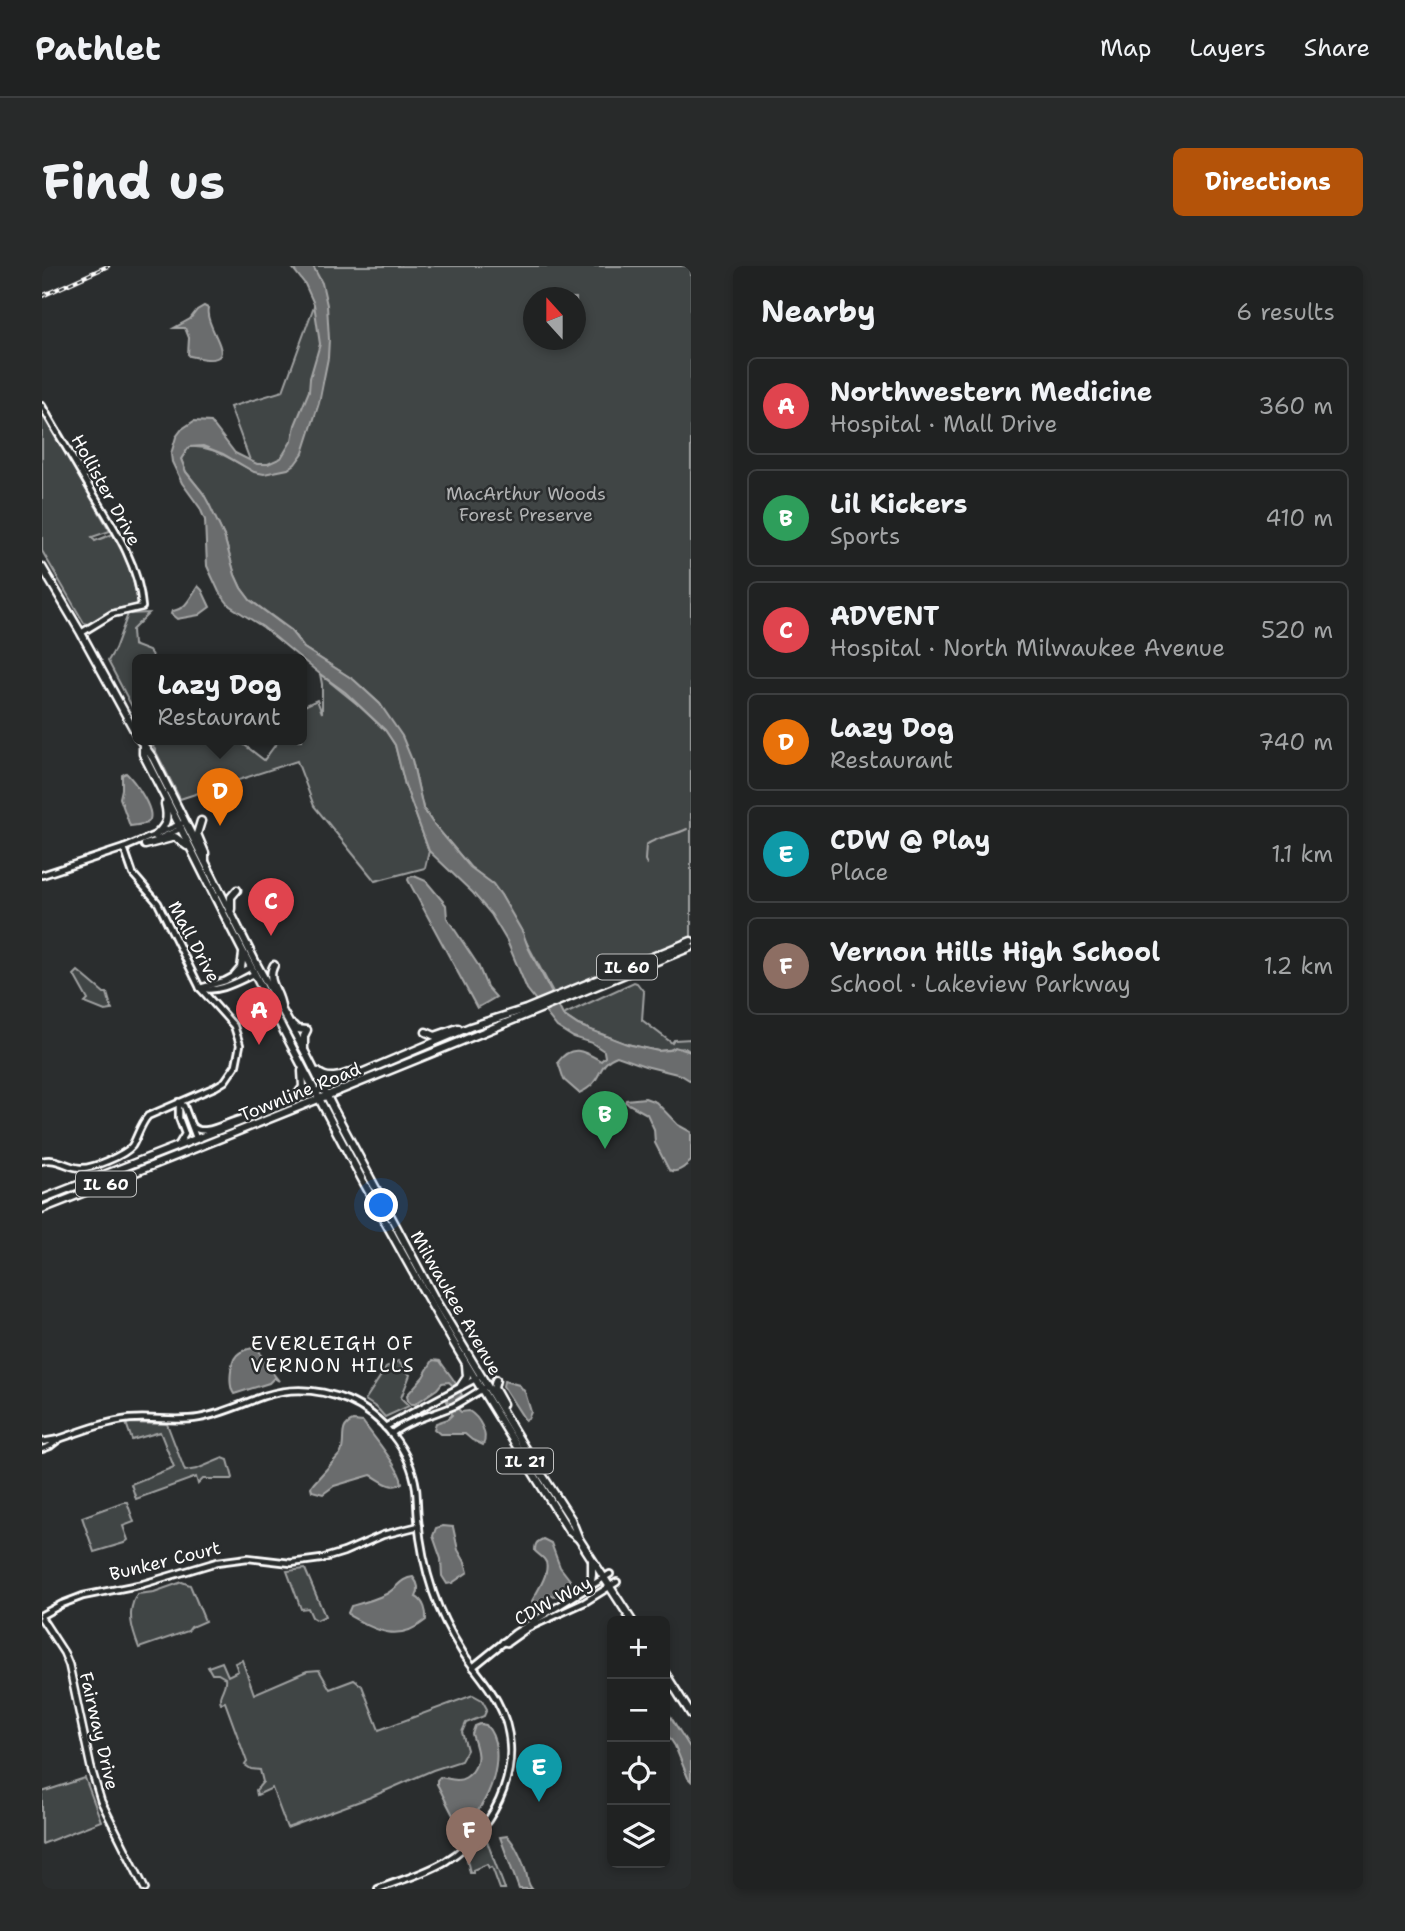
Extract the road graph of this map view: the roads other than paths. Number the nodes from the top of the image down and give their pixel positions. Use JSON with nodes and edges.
{"nodes":[{"id":1,"x":42,"y":406,"type":"edge"},
{"id":2,"x":42,"y":567,"type":"edge"},
{"id":3,"x":81,"y":633,"type":"junction"},
{"id":4,"x":132,"y":726,"type":"edge"},
{"id":5,"x":141,"y":745,"type":"edge"},
{"id":6,"x":144,"y":745,"type":"edge"},
{"id":7,"x":159,"y":786,"type":"junction"},
{"id":8,"x":201,"y":821,"type":"dead end"},
{"id":9,"x":183,"y":825,"type":"junction"},
{"id":10,"x":155,"y":836,"type":"junction"},
{"id":11,"x":145,"y":845,"type":"junction"},
{"id":12,"x":124,"y":848,"type":"junction"},
{"id":13,"x":201,"y":862,"type":"junction"},
{"id":14,"x":42,"y":875,"type":"edge"},
{"id":15,"x":217,"y":884,"type":"junction"},
{"id":16,"x":231,"y":911,"type":"junction"},
{"id":17,"x":691,"y":941,"type":"edge"},
{"id":18,"x":240,"y":946,"type":"junction"},
{"id":19,"x":691,"y":947,"type":"edge"},
{"id":20,"x":274,"y":965,"type":"dead end"},
{"id":21,"x":254,"y":969,"type":"junction"},
{"id":22,"x":234,"y":975,"type":"junction"},
{"id":23,"x":221,"y":987,"type":"junction"},
{"id":24,"x":200,"y":988,"type":"junction"},
{"id":25,"x":565,"y":996,"type":"junction"},
{"id":26,"x":215,"y":1004,"type":"junction"},
{"id":27,"x":281,"y":1009,"type":"junction"},
{"id":28,"x":528,"y":1012,"type":"junction"},
{"id":29,"x":486,"y":1021,"type":"junction"},
{"id":30,"x":288,"y":1022,"type":"junction"},
{"id":31,"x":426,"y":1032,"type":"dead end"},
{"id":32,"x":285,"y":1035,"type":"junction"},
{"id":33,"x":421,"y":1047,"type":"junction"},
{"id":34,"x":304,"y":1050,"type":"junction"},
{"id":35,"x":314,"y":1068,"type":"junction"},
{"id":36,"x":324,"y":1088,"type":"junction"},
{"id":37,"x":341,"y":1090,"type":"junction"},
{"id":38,"x":316,"y":1092,"type":"junction"},
{"id":39,"x":327,"y":1096,"type":"junction"},
{"id":40,"x":319,"y":1100,"type":"junction"},
{"id":41,"x":179,"y":1102,"type":"junction"},
{"id":42,"x":291,"y":1102,"type":"junction"},
{"id":43,"x":334,"y":1110,"type":"junction"},
{"id":44,"x":180,"y":1114,"type":"junction"},
{"id":45,"x":250,"y":1118,"type":"junction"},
{"id":46,"x":192,"y":1126,"type":"junction"},
{"id":47,"x":193,"y":1139,"type":"junction"},
{"id":48,"x":177,"y":1146,"type":"junction"},
{"id":49,"x":42,"y":1161,"type":"edge"},
{"id":50,"x":42,"y":1193,"type":"edge"},
{"id":51,"x":56,"y":1194,"type":"junction"},
{"id":52,"x":42,"y":1199,"type":"edge"},
{"id":53,"x":42,"y":1209,"type":"edge"},
{"id":54,"x":466,"y":1363,"type":"junction"},
{"id":55,"x":478,"y":1377,"type":"junction"},
{"id":56,"x":496,"y":1380,"type":"dead end"},
{"id":57,"x":461,"y":1387,"type":"junction"},
{"id":58,"x":484,"y":1387,"type":"junction"},
{"id":59,"x":385,"y":1427,"type":"junction"},
{"id":60,"x":391,"y":1434,"type":"junction"},
{"id":61,"x":518,"y":1437,"type":"junction"},
{"id":62,"x":59,"y":1439,"type":"junction"},
{"id":63,"x":42,"y":1442,"type":"edge"},
{"id":64,"x":42,"y":1449,"type":"edge"},
{"id":65,"x":419,"y":1527,"type":"junction"},
{"id":66,"x":579,"y":1539,"type":"junction"},
{"id":67,"x":592,"y":1559,"type":"junction"},
{"id":68,"x":607,"y":1576,"type":"junction"},
{"id":69,"x":617,"y":1582,"type":"dead end"},
{"id":70,"x":590,"y":1587,"type":"junction"},
{"id":71,"x":610,"y":1587,"type":"junction"},
{"id":72,"x":629,"y":1616,"type":"edge"},
{"id":73,"x":42,"y":1617,"type":"edge"},
{"id":74,"x":503,"y":1642,"type":"junction"},
{"id":75,"x":473,"y":1667,"type":"junction"},
{"id":76,"x":669,"y":1679,"type":"edge"},
{"id":77,"x":691,"y":1714,"type":"edge"},
{"id":78,"x":145,"y":1889,"type":"edge"},
{"id":79,"x":378,"y":1889,"type":"edge"}],
"edges":[{"from":1,"to":3,"type":"street","name":"Hollister Drive"},
{"from":2,"to":3,"type":"main road","number":"IL 21"},
{"from":3,"to":4,"type":"main road","number":"IL 21"},
{"from":5,"to":7,"type":"main road","number":"IL 21"},
{"from":6,"to":9,"type":"main road","number":"IL 21"},
{"from":7,"to":9,"type":"main road","number":"IL 21"},
{"from":7,"to":10,"type":"main road"},
{"from":8,"to":13,"type":"main road"},
{"from":9,"to":10,"type":"street"},
{"from":9,"to":11,"type":"street"},
{"from":9,"to":13,"type":"main road","number":"IL 21"},
{"from":10,"to":12,"type":"street"},
{"from":11,"to":12,"type":"street"},
{"from":11,"to":13,"type":"main road"},
{"from":12,"to":14,"type":"street"},
{"from":12,"to":24,"type":"street","name":"Mall Drive"},
{"from":13,"to":15,"type":"main road","number":"IL 21"},
{"from":13,"to":18,"type":"main road","number":"IL 21"},
{"from":15,"to":16,"type":"main road","number":"IL 21"},
{"from":15,"to":16,"type":"main road"},
{"from":16,"to":21,"type":"main road","number":"IL 21"},
{"from":17,"to":25,"type":"main road","number":"IL 60"},
{"from":18,"to":21,"type":"main road","number":"IL 21"},
{"from":18,"to":22,"type":"main road"},
{"from":19,"to":25,"type":"main road","number":"IL 60"},
{"from":20,"to":27,"type":"main road"},
{"from":21,"to":22,"type":"street"},
{"from":21,"to":23,"type":"street"},
{"from":21,"to":27,"type":"main road","name":"Milwaukee Avenue","number":"IL 21"},
{"from":21,"to":32,"type":"main road","name":"Milwaukee Avenue","number":"IL 21"},
{"from":22,"to":24,"type":"street"},
{"from":23,"to":24,"type":"street"},
{"from":23,"to":26,"type":"street"},
{"from":24,"to":26,"type":"street","name":"Mall Drive"},
{"from":25,"to":28,"type":"main road","name":"Townline Road","number":"IL 60"},
{"from":26,"to":41,"type":"street","name":"Mall Drive"},
{"from":27,"to":30,"type":"main road","name":"Milwaukee Avenue","number":"IL 21"},
{"from":28,"to":29,"type":"main road","name":"Townline Road","number":"IL 60"},
{"from":28,"to":37,"type":"main road","name":"Townline Road","number":"IL 60"},
{"from":29,"to":31,"type":"main road"},
{"from":29,"to":33,"type":"main road","name":"Townline Road","number":"IL 60"},
{"from":30,"to":34,"type":"main road","name":"Milwaukee Avenue","number":"IL 21"},
{"from":30,"to":34,"type":"main road"},
{"from":32,"to":38,"type":"main road","name":"Milwaukee Avenue","number":"IL 21"},
{"from":32,"to":42,"type":"main road"},
{"from":33,"to":35,"type":"main road"},
{"from":33,"to":36,"type":"main road","name":"Townline Road","number":"IL 60"},
{"from":34,"to":35,"type":"main road","name":"Milwaukee Avenue","number":"IL 21"},
{"from":35,"to":36,"type":"main road","name":"Milwaukee Avenue","number":"IL 21"},
{"from":36,"to":38,"type":"main road","name":"Townline Road","number":"IL 60"},
{"from":36,"to":39,"type":"main road","name":"Milwaukee Avenue","number":"IL 21"},
{"from":37,"to":39,"type":"main road","name":"Townline Road","number":"IL 60"},
{"from":37,"to":43,"type":"main road"},
{"from":38,"to":40,"type":"main road","name":"Milwaukee Avenue","number":"IL 21"},
{"from":38,"to":42,"type":"main road","name":"Townline Road","number":"IL 60"},
{"from":39,"to":40,"type":"main road","name":"Townline Road","number":"IL 60"},
{"from":39,"to":43,"type":"main road","name":"Milwaukee Avenue","number":"IL 21"},
{"from":40,"to":53,"type":"main road","name":"Townline Road","number":"IL 60"},
{"from":40,"to":54,"type":"main road","name":"Milwaukee Avenue","number":"IL 21"},
{"from":41,"to":44,"type":"street"},
{"from":41,"to":46,"type":"street"},
{"from":41,"to":49,"type":"street","name":"Mall Drive"},
{"from":42,"to":45,"type":"main road","name":"Townline Road","number":"IL 60"},
{"from":43,"to":55,"type":"main road","name":"Milwaukee Avenue","number":"IL 21"},
{"from":44,"to":47,"type":"street"},
{"from":44,"to":48,"type":"street"},
{"from":45,"to":46,"type":"street"},
{"from":45,"to":47,"type":"main road","name":"Townline Road","number":"IL 60"},
{"from":46,"to":47,"type":"street"},
{"from":47,"to":48,"type":"main road","name":"Townline Road","number":"IL 60"},
{"from":48,"to":51,"type":"main road","name":"Townline Road","number":"IL 60"},
{"from":50,"to":51,"type":"main road"},
{"from":51,"to":52,"type":"main road","name":"Townline Road","number":"IL 60"},
{"from":54,"to":55,"type":"main road","name":"Milwaukee Avenue","number":"IL 21"},
{"from":54,"to":57,"type":"main road"},
{"from":55,"to":57,"type":"street"},
{"from":55,"to":58,"type":"main road","name":"Milwaukee Avenue","number":"IL 21"},
{"from":56,"to":61,"type":"main road"},
{"from":57,"to":59,"type":"street"},
{"from":58,"to":60,"type":"street"},
{"from":58,"to":61,"type":"main road","name":"Milwaukee Avenue","number":"IL 21"},
{"from":58,"to":66,"type":"main road","name":"Milwaukee Avenue","number":"IL 21"},
{"from":59,"to":60,"type":"street"},
{"from":59,"to":62,"type":"street"},
{"from":60,"to":65,"type":"street"},
{"from":61,"to":66,"type":"main road","name":"Milwaukee Avenue","number":"IL 21"},
{"from":62,"to":63,"type":"street"},
{"from":62,"to":64,"type":"street"},
{"from":65,"to":73,"type":"street","name":"Bunker Court"},
{"from":65,"to":75,"type":"street"},
{"from":66,"to":67,"type":"main road","name":"Milwaukee Avenue","number":"IL 21"},
{"from":67,"to":68,"type":"main road","name":"Milwaukee Avenue","number":"IL 21"},
{"from":67,"to":70,"type":"main road"},
{"from":68,"to":70,"type":"street","name":"CDW Way"},
{"from":68,"to":71,"type":"main road","name":"Milwaukee Avenue","number":"IL 21"},
{"from":69,"to":71,"type":"street","name":"CDW Way"},
{"from":70,"to":74,"type":"street","name":"CDW Way"},
{"from":71,"to":72,"type":"main road","name":"Milwaukee Avenue","number":"IL 21"},
{"from":71,"to":74,"type":"street","name":"CDW Way"},
{"from":73,"to":78,"type":"main road","name":"Fairway Drive"},
{"from":74,"to":75,"type":"street","name":"CDW Way"},
{"from":75,"to":79,"type":"street"},
{"from":76,"to":77,"type":"main road"}]}
